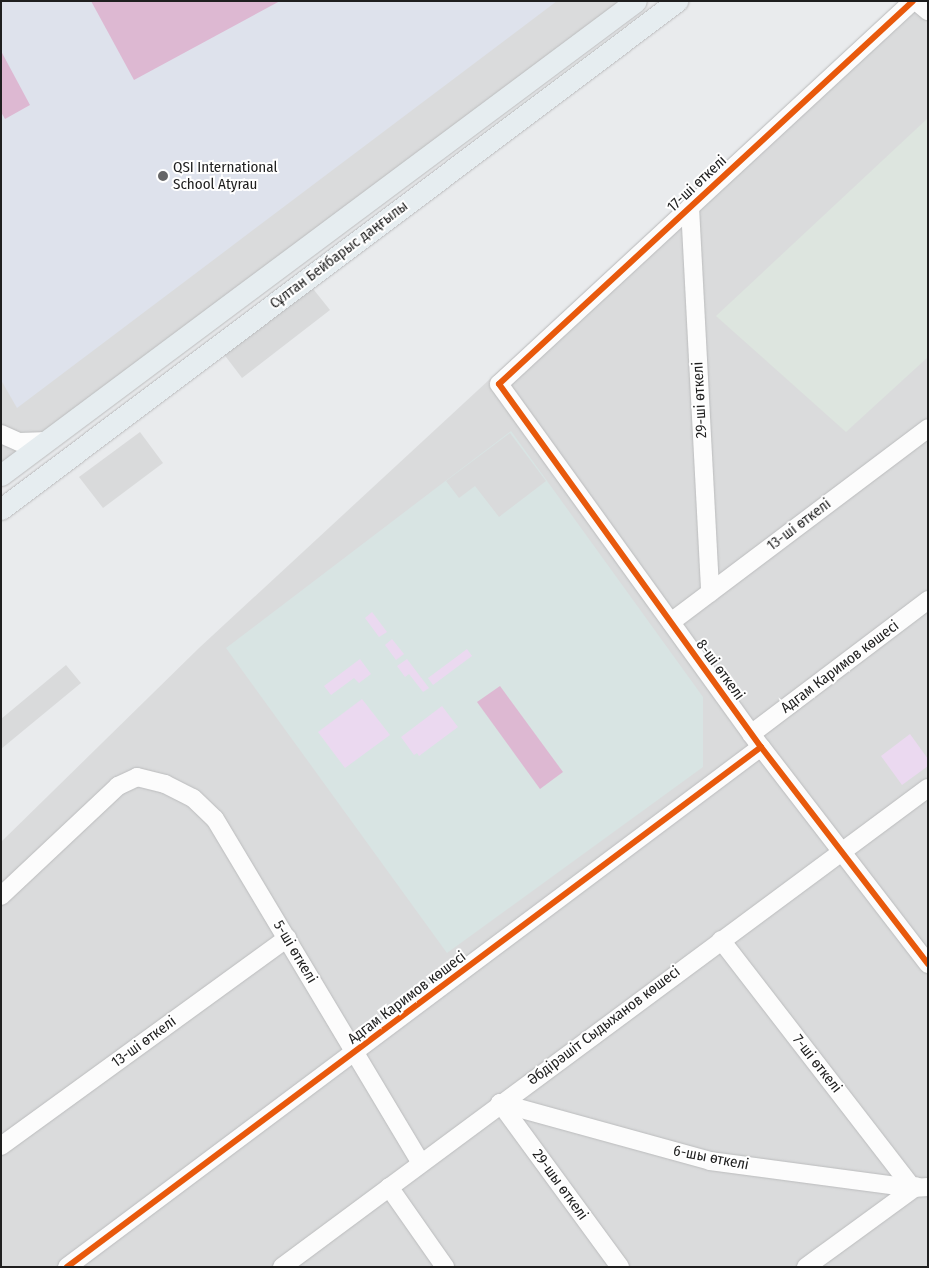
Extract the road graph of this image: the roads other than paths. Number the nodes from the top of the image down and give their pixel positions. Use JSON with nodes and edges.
{"nodes":[{"id":1,"x":636,"y":1,"type":"edge"},
{"id":2,"x":677,"y":1,"type":"edge"},
{"id":3,"x":914,"y":1,"type":"edge"},
{"id":4,"x":928,"y":11,"type":"edge"},
{"id":5,"x":690,"y":207,"type":"junction"},
{"id":6,"x":498,"y":384,"type":"joint"},
{"id":7,"x":928,"y":428,"type":"edge"},
{"id":8,"x":1,"y":434,"type":"edge"},
{"id":9,"x":48,"y":441,"type":"junction"},
{"id":10,"x":1,"y":474,"type":"edge"},
{"id":11,"x":1,"y":509,"type":"edge"},
{"id":12,"x":710,"y":592,"type":"junction"},
{"id":13,"x":928,"y":600,"type":"edge"},
{"id":14,"x":670,"y":622,"type":"junction"},
{"id":15,"x":756,"y":741,"type":"junction"},
{"id":16,"x":928,"y":788,"type":"edge"},
{"id":17,"x":839,"y":852,"type":"junction"},
{"id":18,"x":1,"y":896,"type":"edge"},
{"id":19,"x":287,"y":938,"type":"junction"},
{"id":20,"x":721,"y":940,"type":"junction"},
{"id":21,"x":928,"y":964,"type":"edge"},
{"id":22,"x":356,"y":1052,"type":"junction"},
{"id":23,"x":500,"y":1103,"type":"junction"},
{"id":24,"x":1,"y":1146,"type":"edge"},
{"id":25,"x":421,"y":1163,"type":"junction"},
{"id":26,"x":928,"y":1178,"type":"edge"},
{"id":27,"x":389,"y":1187,"type":"junction"},
{"id":28,"x":920,"y":1188,"type":"edge"},
{"id":29,"x":67,"y":1267,"type":"edge"},
{"id":30,"x":282,"y":1267,"type":"edge"},
{"id":31,"x":445,"y":1267,"type":"edge"},
{"id":32,"x":620,"y":1267,"type":"edge"},
{"id":33,"x":806,"y":1267,"type":"edge"}],
"edges":[{"from":1,"to":9,"type":"main road","name":"Сұлтан Бейбарыс даңғылы"},
{"from":2,"to":11,"type":"main road","name":"Сұлтан Бейбарыс даңғылы"},
{"from":3,"to":4,"type":"street"},
{"from":3,"to":5,"type":"street","name":"17-ші өткелі"},
{"from":5,"to":6,"type":"street","name":"17-ші өткелі"},
{"from":5,"to":12,"type":"street","name":"29-ші өткелі"},
{"from":6,"to":14,"type":"street","name":"8-ші өткелі"},
{"from":7,"to":12,"type":"street","name":"13-ші өткелі"},
{"from":8,"to":9,"type":"street"},
{"from":9,"to":10,"type":"main road","name":"Сұлтан Бейбарыс даңғылы"},
{"from":12,"to":14,"type":"street","name":"13-ші өткелі"},
{"from":13,"to":15,"type":"street","name":"Адгам Каримов көшесі"},
{"from":14,"to":15,"type":"street","name":"8-ші өткелі"},
{"from":15,"to":17,"type":"street","name":"8-ші өткелі"},
{"from":15,"to":22,"type":"street","name":"Адгам Каримов көшесі"},
{"from":16,"to":17,"type":"street","name":"Әбдірәшіт Сыдыханов көшесі"},
{"from":17,"to":20,"type":"street","name":"Әбдірәшіт Сыдыханов көшесі"},
{"from":17,"to":21,"type":"street","name":"8-ші өткелі"},
{"from":18,"to":19,"type":"street","name":"5-ші өткелі"},
{"from":19,"to":22,"type":"street","name":"5-ші өткелі"},
{"from":19,"to":24,"type":"street","name":"13-ші өткелі"},
{"from":20,"to":23,"type":"street","name":"Әбдірәшіт Сыдыханов көшесі"},
{"from":20,"to":28,"type":"street","name":"7-ші өткелі"},
{"from":22,"to":25,"type":"street","name":"5-ші өткелі"},
{"from":22,"to":29,"type":"street","name":"Адгам Каримов көшесі"},
{"from":23,"to":25,"type":"street","name":"Әбдірәшіт Сыдыханов көшесі"},
{"from":23,"to":28,"type":"street","name":"6-шы өткелі"},
{"from":23,"to":32,"type":"street","name":"29-шы өткелі"},
{"from":25,"to":27,"type":"street","name":"Әбдірәшіт Сыдыханов көшесі"},
{"from":26,"to":28,"type":"street"},
{"from":27,"to":30,"type":"street","name":"Әбдірәшіт Сыдыханов көшесі"},
{"from":27,"to":31,"type":"street"},
{"from":28,"to":33,"type":"street"}]}
